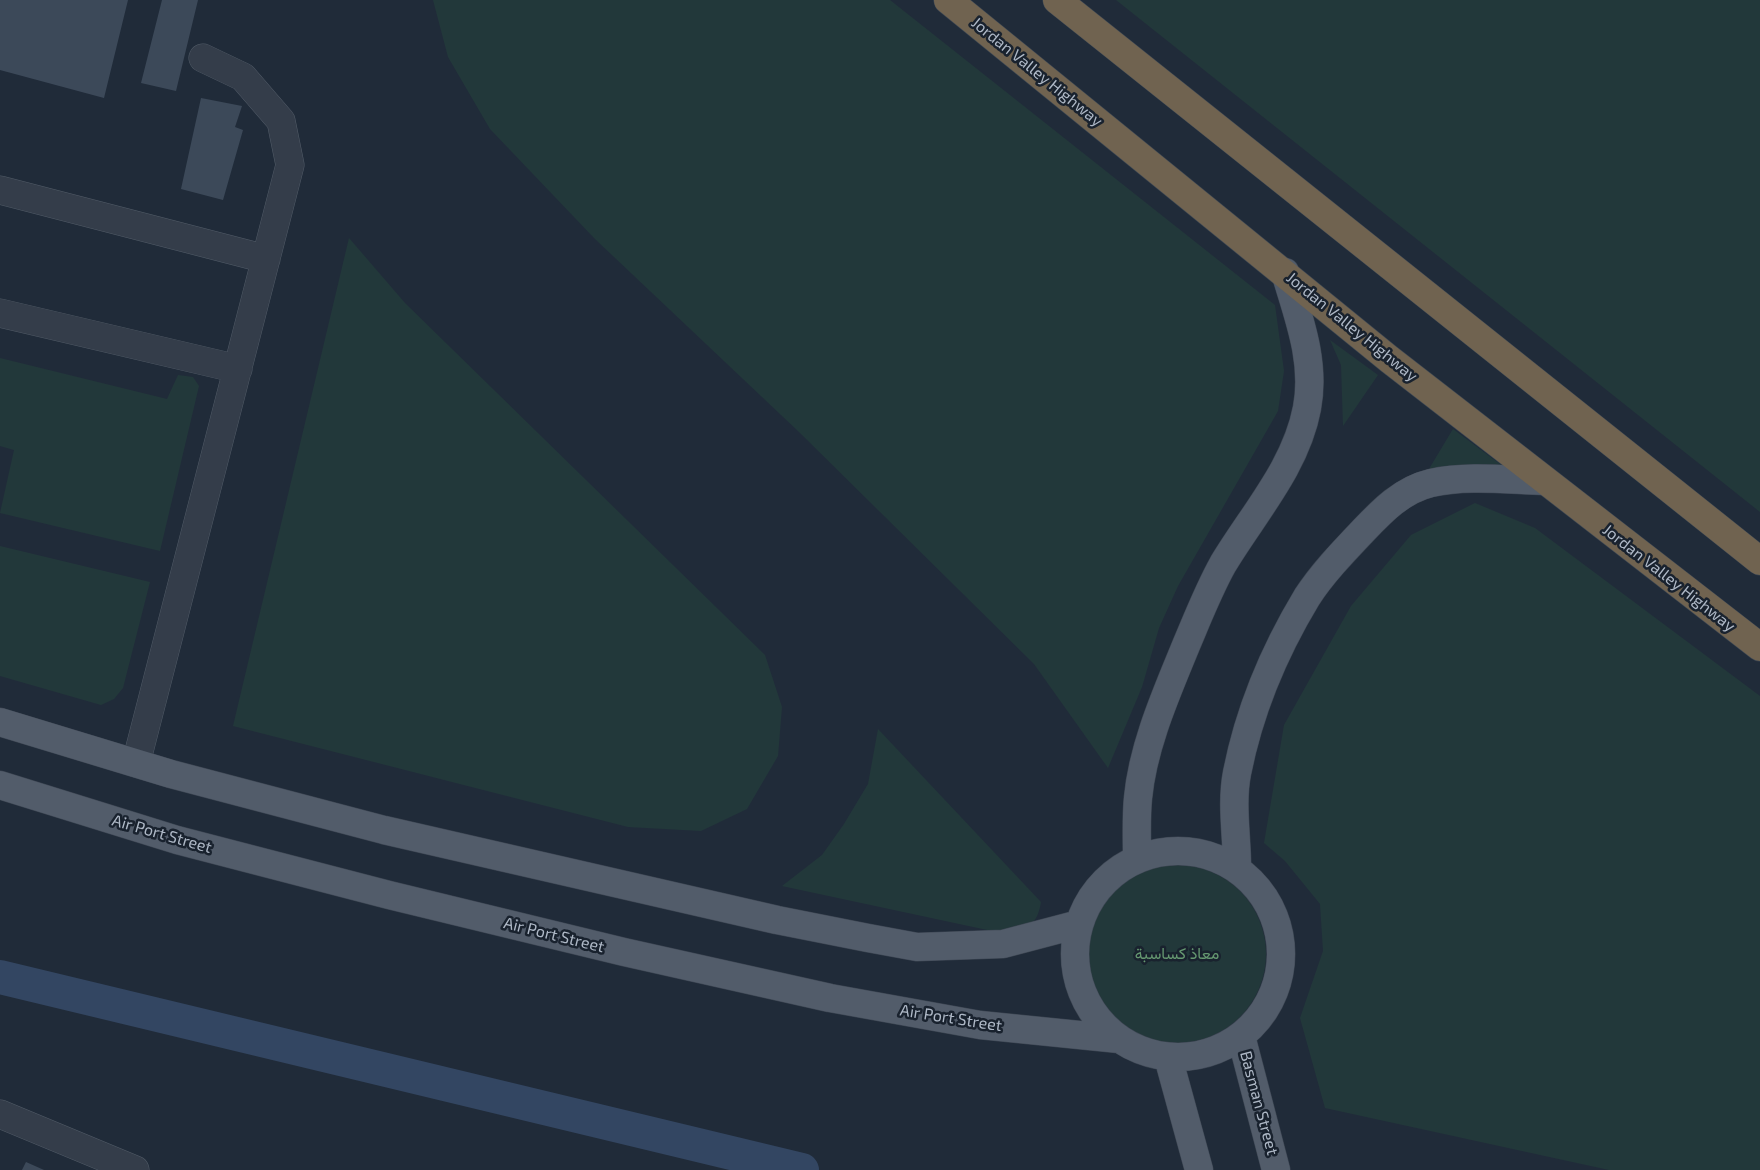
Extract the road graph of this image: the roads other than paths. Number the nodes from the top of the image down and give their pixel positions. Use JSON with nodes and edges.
{"nodes":[{"id":1,"x":948,"y":0,"type":"edge"},
{"id":2,"x":1057,"y":0,"type":"edge"},
{"id":3,"x":203,"y":58,"type":"dead end"},
{"id":4,"x":0,"y":190,"type":"edge"},
{"id":5,"x":266,"y":259,"type":"junction"},
{"id":6,"x":1285,"y":272,"type":"junction"},
{"id":7,"x":0,"y":313,"type":"edge"},
{"id":8,"x":238,"y":369,"type":"junction"},
{"id":9,"x":1544,"y":481,"type":"junction"},
{"id":10,"x":1760,"y":561,"type":"edge"},
{"id":11,"x":1760,"y":647,"type":"edge"},
{"id":12,"x":0,"y":722,"type":"edge"},
{"id":13,"x":136,"y":763,"type":"junction"},
{"id":14,"x":0,"y":785,"type":"edge"},
{"id":15,"x":1137,"y":858,"type":"junction"},
{"id":16,"x":1236,"y":867,"type":"junction"},
{"id":17,"x":1078,"y":924,"type":"junction"},
{"id":18,"x":1241,"y":1036,"type":"junction"},
{"id":19,"x":1119,"y":1039,"type":"junction"},
{"id":20,"x":1168,"y":1057,"type":"junction"},
{"id":21,"x":0,"y":1114,"type":"edge"},
{"id":22,"x":135,"y":1170,"type":"edge"},
{"id":23,"x":1199,"y":1170,"type":"edge"},
{"id":24,"x":1276,"y":1170,"type":"edge"}],
"edges":[{"from":1,"to":6,"type":"highway","name":"Jordan Valley Highway"},
{"from":2,"to":10,"type":"highway"},
{"from":3,"to":5,"type":"street"},
{"from":4,"to":5,"type":"street"},
{"from":5,"to":8,"type":"street"},
{"from":6,"to":9,"type":"highway","name":"Jordan Valley Highway"},
{"from":6,"to":15,"type":"main road"},
{"from":7,"to":8,"type":"street"},
{"from":8,"to":13,"type":"street"},
{"from":9,"to":11,"type":"highway","name":"Jordan Valley Highway"},
{"from":9,"to":16,"type":"main road"},
{"from":12,"to":13,"type":"main road"},
{"from":13,"to":17,"type":"main road"},
{"from":14,"to":19,"type":"main road","name":"Air Port Street"},
{"from":15,"to":16,"type":"main road"},
{"from":15,"to":17,"type":"main road"},
{"from":16,"to":18,"type":"main road"},
{"from":17,"to":19,"type":"main road"},
{"from":18,"to":20,"type":"main road"},
{"from":18,"to":24,"type":"main road","name":"Basman Street"},
{"from":19,"to":20,"type":"main road"},
{"from":20,"to":23,"type":"main road"},
{"from":21,"to":22,"type":"street"}]}
